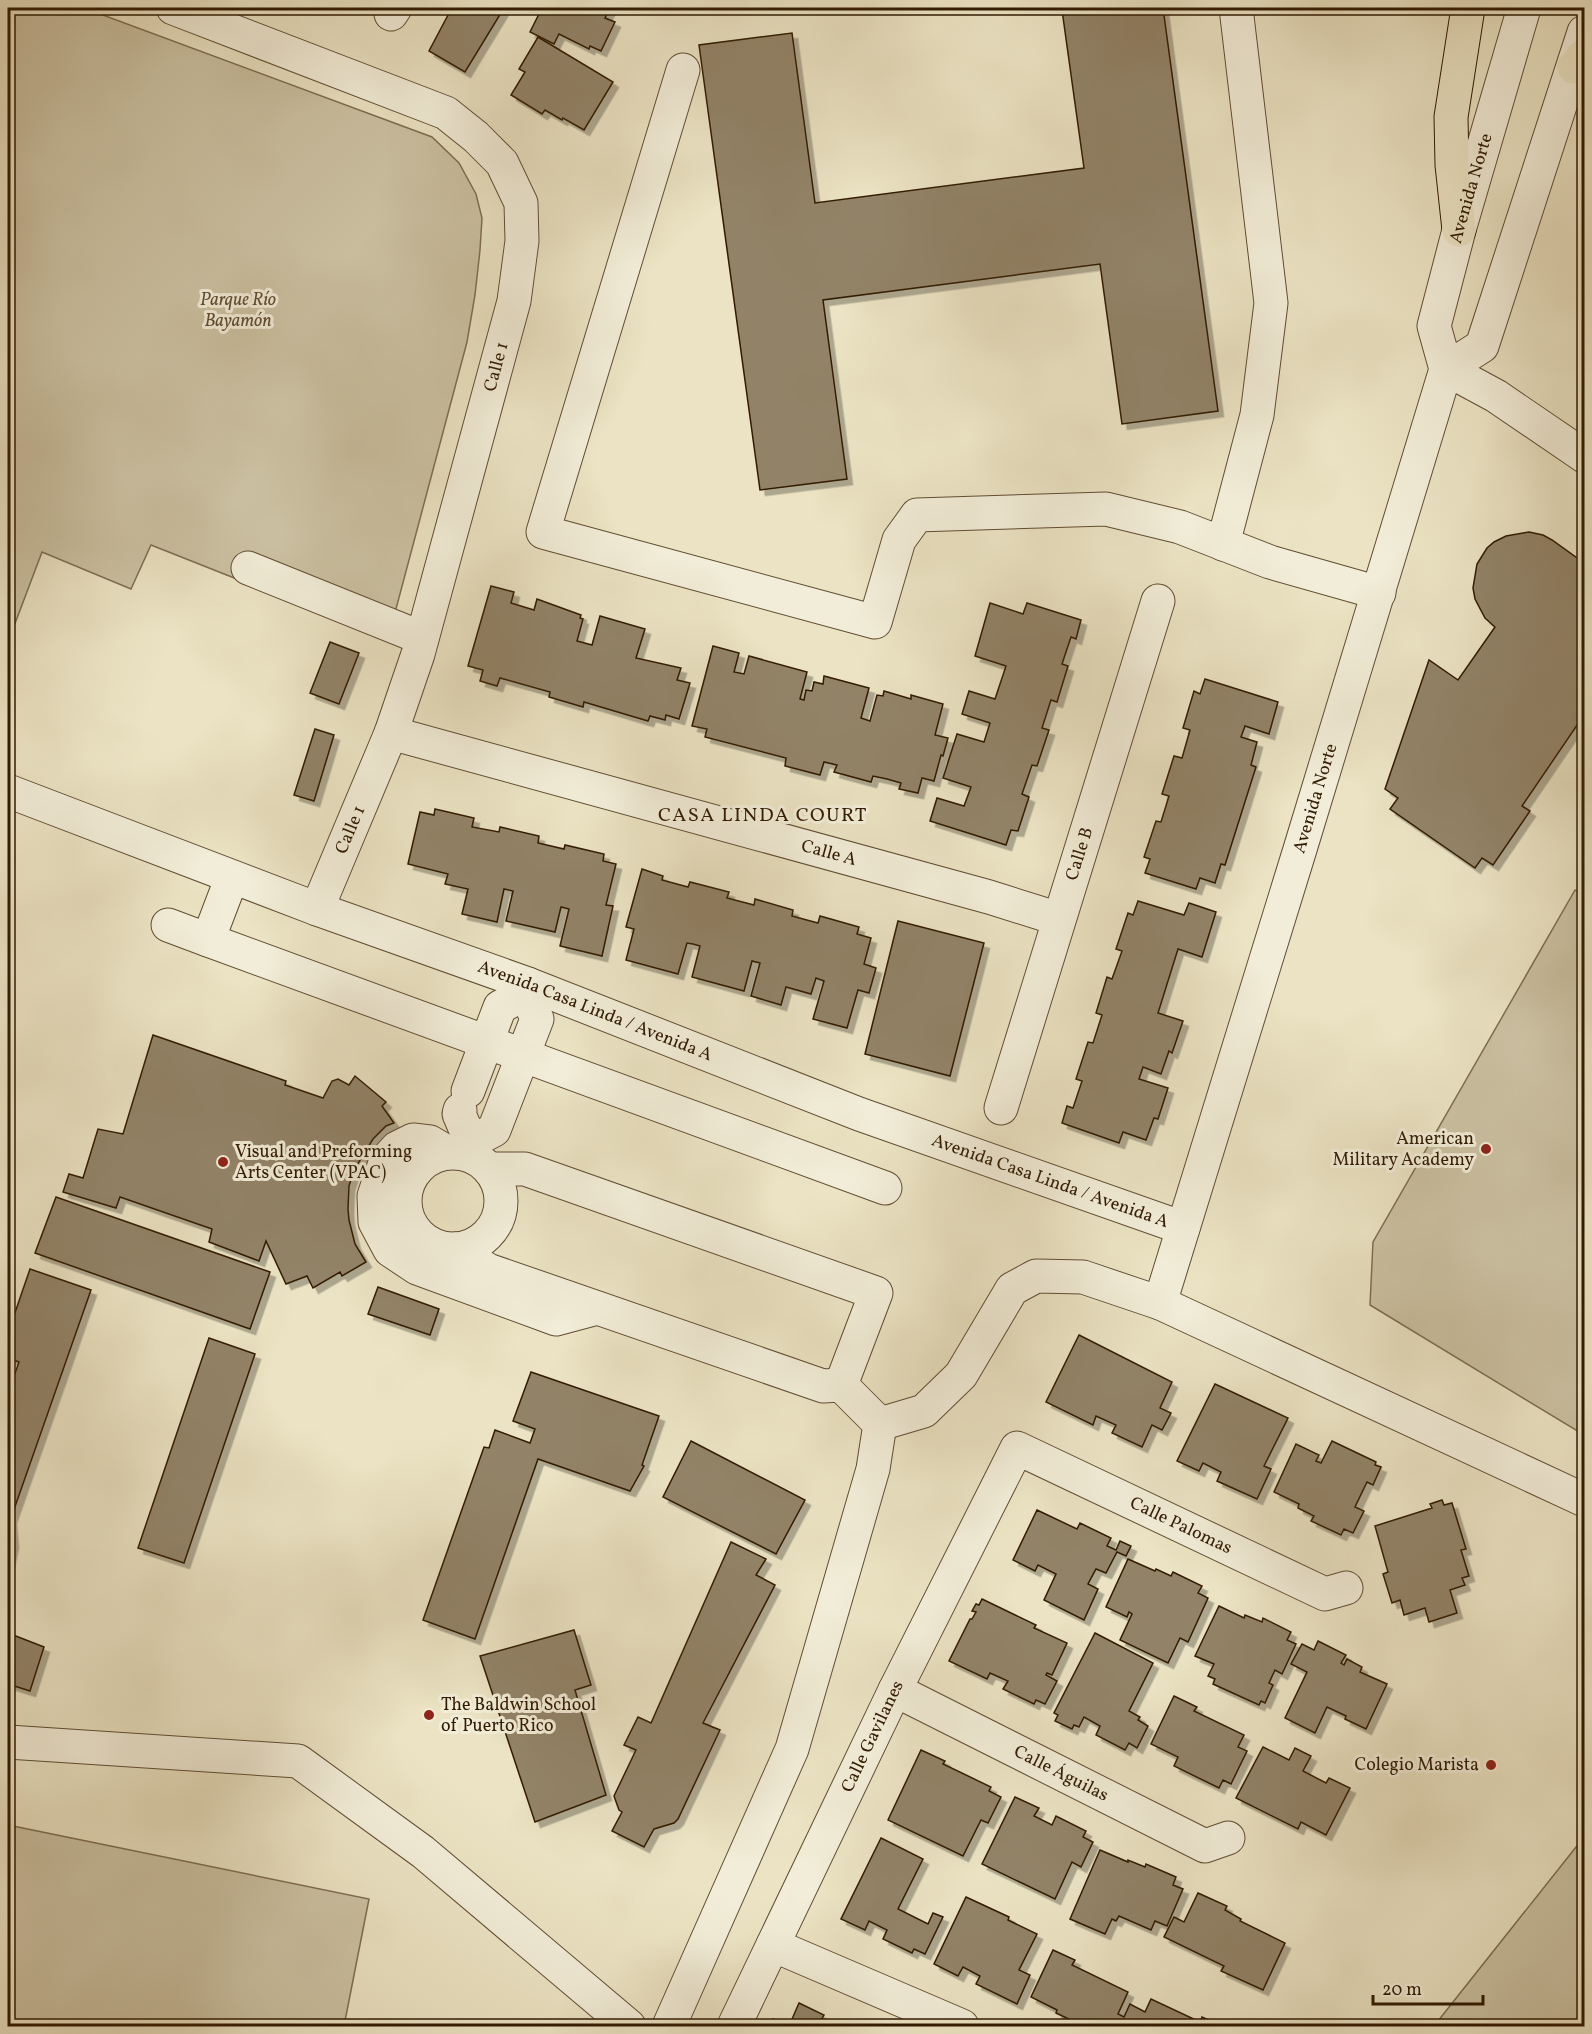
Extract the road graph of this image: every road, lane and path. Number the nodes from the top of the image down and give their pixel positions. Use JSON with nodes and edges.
{"nodes":[{"id":1,"x":178,"y":8,"type":"edge"},
{"id":2,"x":1236,"y":8,"type":"edge"},
{"id":3,"x":1468,"y":8,"type":"edge"},
{"id":4,"x":1524,"y":8,"type":"edge"},
{"id":5,"x":1584,"y":32,"type":"edge"},
{"id":6,"x":1579,"y":61,"type":"edge"},
{"id":7,"x":683,"y":70,"type":"dead end"},
{"id":8,"x":1459,"y":230,"type":"junction"},
{"id":9,"x":1446,"y":369,"type":"junction"},
{"id":10,"x":1584,"y":456,"type":"edge"},
{"id":11,"x":1223,"y":544,"type":"junction"},
{"id":12,"x":248,"y":568,"type":"dead end"},
{"id":13,"x":1379,"y":594,"type":"junction"},
{"id":14,"x":1158,"y":601,"type":"dead end"},
{"id":15,"x":422,"y":638,"type":"junction"},
{"id":16,"x":391,"y":733,"type":"junction"},
{"id":17,"x":8,"y":792,"type":"edge"},
{"id":18,"x":232,"y":877,"type":"junction"},
{"id":19,"x":318,"y":909,"type":"junction"},
{"id":20,"x":1059,"y":919,"type":"junction"},
{"id":21,"x":168,"y":925,"type":"dead end"},
{"id":22,"x":208,"y":940,"type":"junction"},
{"id":23,"x":527,"y":989,"type":"junction"},
{"id":24,"x":487,"y":1043,"type":"junction"},
{"id":25,"x":523,"y":1056,"type":"junction"},
{"id":26,"x":1001,"y":1107,"type":"dead end"},
{"id":27,"x":468,"y":1154,"type":"junction"},
{"id":28,"x":885,"y":1188,"type":"dead end"},
{"id":29,"x":1183,"y":1228,"type":"junction"},
{"id":30,"x":454,"y":1249,"type":"junction"},
{"id":31,"x":1160,"y":1303,"type":"junction"},
{"id":32,"x":597,"y":1308,"type":"junction"},
{"id":33,"x":842,"y":1385,"type":"junction"},
{"id":34,"x":880,"y":1424,"type":"junction"},
{"id":35,"x":1017,"y":1448,"type":"joint"},
{"id":36,"x":1584,"y":1500,"type":"edge"},
{"id":37,"x":1346,"y":1588,"type":"dead end"},
{"id":38,"x":895,"y":1690,"type":"junction"},
{"id":39,"x":8,"y":1742,"type":"edge"},
{"id":40,"x":1228,"y":1838,"type":"dead end"},
{"id":41,"x":773,"y":1945,"type":"junction"},
{"id":42,"x":629,"y":2026,"type":"edge"},
{"id":43,"x":669,"y":2026,"type":"edge"},
{"id":44,"x":734,"y":2026,"type":"edge"},
{"id":45,"x":962,"y":2026,"type":"edge"}],
"edges":[{"from":1,"to":15,"type":"street","name":"Calle 1"},
{"from":2,"to":11,"type":"street"},
{"from":3,"to":8,"type":"highway"},
{"from":4,"to":8,"type":"street","name":"Avenida Norte"},
{"from":5,"to":6,"type":"street"},
{"from":6,"to":9,"type":"street"},
{"from":7,"to":11,"type":"street"},
{"from":8,"to":9,"type":"street","name":"Avenida Norte"},
{"from":9,"to":10,"type":"street"},
{"from":9,"to":13,"type":"street","name":"Avenida Norte"},
{"from":11,"to":13,"type":"street"},
{"from":12,"to":15,"type":"street"},
{"from":13,"to":29,"type":"street","name":"Avenida Norte"},
{"from":14,"to":20,"type":"street","name":"Calle B"},
{"from":15,"to":16,"type":"street","name":"Calle 1"},
{"from":16,"to":19,"type":"street","name":"Calle 1"},
{"from":16,"to":20,"type":"street","name":"Calle A"},
{"from":17,"to":18,"type":"street","name":"Avenida Casa Linda / Avenida A"},
{"from":18,"to":19,"type":"street","name":"Avenida Casa Linda / Avenida A"},
{"from":18,"to":22,"type":"street"},
{"from":19,"to":23,"type":"street","name":"Avenida Casa Linda / Avenida A"},
{"from":20,"to":26,"type":"street","name":"Calle B"},
{"from":21,"to":22,"type":"street"},
{"from":22,"to":24,"type":"street"},
{"from":23,"to":24,"type":"street"},
{"from":23,"to":25,"type":"street"},
{"from":23,"to":29,"type":"street","name":"Avenida Casa Linda / Avenida A"},
{"from":24,"to":25,"type":"street"},
{"from":24,"to":27,"type":"street"},
{"from":25,"to":27,"type":"street"},
{"from":25,"to":28,"type":"street"},
{"from":27,"to":30,"type":"street"},
{"from":27,"to":30,"type":"street"},
{"from":27,"to":32,"type":"street"},
{"from":27,"to":33,"type":"street"},
{"from":29,"to":31,"type":"street","name":"Avenida Norte"},
{"from":30,"to":32,"type":"street"},
{"from":31,"to":34,"type":"street"},
{"from":31,"to":36,"type":"street"},
{"from":32,"to":33,"type":"street"},
{"from":33,"to":34,"type":"street"},
{"from":34,"to":43,"type":"street"},
{"from":35,"to":37,"type":"street","name":"Calle Palomas"},
{"from":35,"to":38,"type":"street","name":"Calle Gavilanes"},
{"from":38,"to":40,"type":"street","name":"Calle Águilas"},
{"from":38,"to":41,"type":"street","name":"Calle Gavilanes"},
{"from":39,"to":42,"type":"street"},
{"from":41,"to":44,"type":"street","name":"Calle Gavilanes"},
{"from":41,"to":45,"type":"street"}]}
